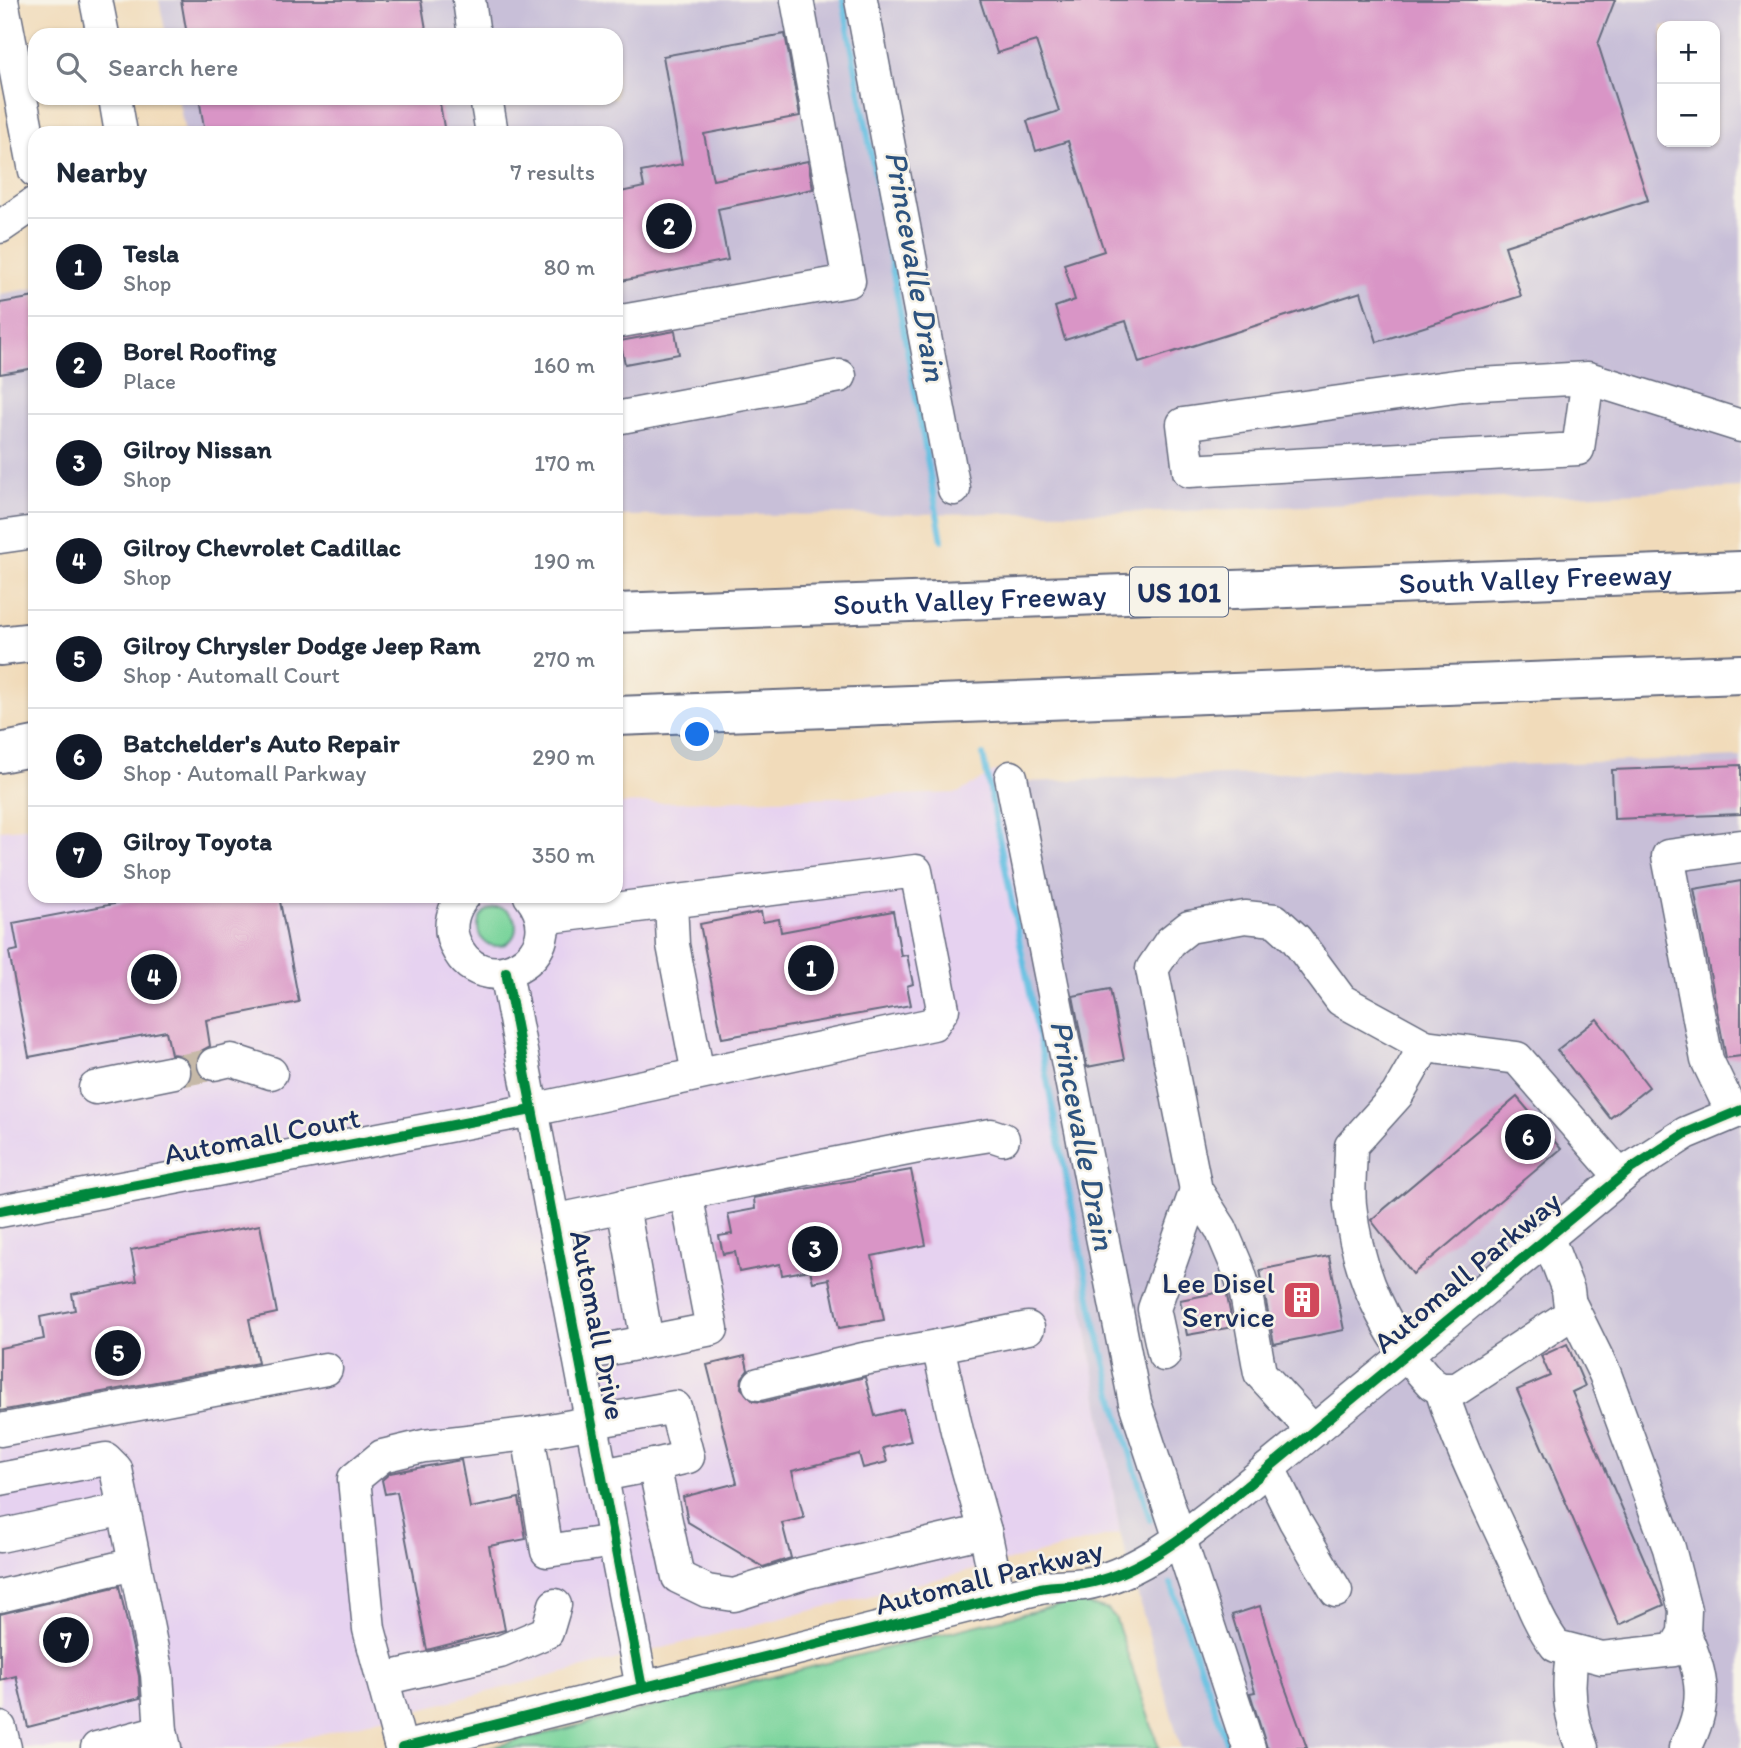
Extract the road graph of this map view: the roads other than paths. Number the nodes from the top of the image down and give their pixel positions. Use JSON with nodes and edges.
{"nodes":[{"id":1,"x":2,"y":0,"type":"edge"},
{"id":2,"x":96,"y":0,"type":"edge"},
{"id":3,"x":469,"y":0,"type":"edge"},
{"id":4,"x":797,"y":0,"type":"edge"},
{"id":5,"x":861,"y":0,"type":"edge"},
{"id":6,"x":102,"y":28,"type":"edge"},
{"id":7,"x":473,"y":28,"type":"edge"},
{"id":8,"x":116,"y":105,"type":"edge"},
{"id":9,"x":487,"y":105,"type":"edge"},
{"id":10,"x":120,"y":126,"type":"edge"},
{"id":11,"x":491,"y":126,"type":"edge"},
{"id":12,"x":28,"y":136,"type":"edge"},
{"id":13,"x":28,"y":208,"type":"edge"},
{"id":14,"x":0,"y":228,"type":"edge"},
{"id":15,"x":623,"y":321,"type":"edge"},
{"id":16,"x":840,"y":376,"type":"dead end"},
{"id":17,"x":1588,"y":378,"type":"junction"},
{"id":18,"x":623,"y":417,"type":"edge"},
{"id":19,"x":1741,"y":426,"type":"edge"},
{"id":20,"x":954,"y":489,"type":"dead end"},
{"id":21,"x":28,"y":533,"type":"edge"},
{"id":22,"x":0,"y":537,"type":"edge"},
{"id":23,"x":1741,"y":571,"type":"edge"},
{"id":24,"x":623,"y":613,"type":"edge"},
{"id":25,"x":28,"y":643,"type":"edge"},
{"id":26,"x":0,"y":646,"type":"edge"},
{"id":27,"x":1741,"y":674,"type":"edge"},
{"id":28,"x":623,"y":716,"type":"edge"},
{"id":29,"x":28,"y":746,"type":"edge"},
{"id":30,"x":0,"y":751,"type":"edge"},
{"id":31,"x":1011,"y":777,"type":"dead end"},
{"id":32,"x":1741,"y":846,"type":"edge"},
{"id":33,"x":671,"y":902,"type":"junction"},
{"id":34,"x":459,"y":903,"type":"edge"},
{"id":35,"x":536,"y":907,"type":"edge"},
{"id":36,"x":506,"y":972,"type":"junction"},
{"id":37,"x":1424,"y":1046,"type":"junction"},
{"id":38,"x":214,"y":1064,"type":"tunnel mouth"},
{"id":39,"x":174,"y":1072,"type":"tunnel mouth"},
{"id":40,"x":271,"y":1073,"type":"dead end"},
{"id":41,"x":698,"y":1074,"type":"junction"},
{"id":42,"x":95,"y":1088,"type":"dead end"},
{"id":43,"x":532,"y":1110,"type":"junction"},
{"id":44,"x":1737,"y":1111,"type":"edge"},
{"id":45,"x":1003,"y":1139,"type":"dead end"},
{"id":46,"x":1621,"y":1177,"type":"junction"},
{"id":47,"x":1196,"y":1190,"type":"junction"},
{"id":48,"x":686,"y":1194,"type":"junction"},
{"id":49,"x":623,"y":1206,"type":"junction"},
{"id":50,"x":0,"y":1211,"type":"edge"},
{"id":51,"x":553,"y":1220,"type":"junction"},
{"id":52,"x":1548,"y":1238,"type":"junction"},
{"id":53,"x":1572,"y":1307,"type":"junction"},
{"id":54,"x":1028,"y":1328,"type":"dead end"},
{"id":55,"x":647,"y":1341,"type":"junction"},
{"id":56,"x":937,"y":1346,"type":"junction"},
{"id":57,"x":1408,"y":1353,"type":"junction"},
{"id":58,"x":579,"y":1355,"type":"junction"},
{"id":59,"x":1164,"y":1355,"type":"dead end"},
{"id":60,"x":326,"y":1369,"type":"dead end"},
{"id":61,"x":759,"y":1384,"type":"dead end"},
{"id":62,"x":1441,"y":1389,"type":"junction"},
{"id":63,"x":592,"y":1421,"type":"junction"},
{"id":64,"x":0,"y":1430,"type":"edge"},
{"id":65,"x":1313,"y":1432,"type":"junction"},
{"id":66,"x":528,"y":1434,"type":"junction"},
{"id":67,"x":654,"y":1465,"type":"junction"},
{"id":68,"x":1269,"y":1468,"type":"junction"},
{"id":69,"x":602,"y":1475,"type":"junction"},
{"id":70,"x":0,"y":1479,"type":"edge"},
{"id":71,"x":124,"y":1509,"type":"junction"},
{"id":72,"x":985,"y":1531,"type":"junction"},
{"id":73,"x":0,"y":1536,"type":"edge"},
{"id":74,"x":1179,"y":1539,"type":"junction"},
{"id":75,"x":614,"y":1541,"type":"junction"},
{"id":76,"x":134,"y":1564,"type":"junction"},
{"id":77,"x":1336,"y":1591,"type":"dead end"},
{"id":78,"x":0,"y":1596,"type":"edge"},
{"id":79,"x":999,"y":1599,"type":"junction"},
{"id":80,"x":555,"y":1605,"type":"dead end"},
{"id":81,"x":1684,"y":1633,"type":"junction"},
{"id":82,"x":1573,"y":1652,"type":"junction"},
{"id":83,"x":383,"y":1679,"type":"junction"},
{"id":84,"x":642,"y":1688,"type":"junction"},
{"id":85,"x":0,"y":1728,"type":"edge"},
{"id":86,"x":163,"y":1740,"type":"edge"},
{"id":87,"x":5,"y":1748,"type":"edge"},
{"id":88,"x":97,"y":1748,"type":"edge"},
{"id":89,"x":401,"y":1748,"type":"edge"},
{"id":90,"x":1249,"y":1748,"type":"edge"},
{"id":91,"x":1582,"y":1748,"type":"edge"},
{"id":92,"x":1685,"y":1748,"type":"edge"}],
"edges":[{"from":1,"to":12,"type":"street"},
{"from":2,"to":6,"type":"street"},
{"from":3,"to":7,"type":"street"},
{"from":4,"to":15,"type":"street"},
{"from":5,"to":20,"type":"street"},
{"from":8,"to":10,"type":"street"},
{"from":9,"to":11,"type":"street"},
{"from":13,"to":14,"type":"street"},
{"from":16,"to":18,"type":"street"},
{"from":17,"to":17,"type":"street"},
{"from":17,"to":19,"type":"street"},
{"from":21,"to":22,"type":"street"},
{"from":23,"to":24,"type":"highway","name":"South Valley Freeway","number":"US 101"},
{"from":25,"to":26,"type":"highway"},
{"from":27,"to":28,"type":"highway"},
{"from":29,"to":30,"type":"highway"},
{"from":31,"to":74,"type":"street"},
{"from":32,"to":44,"type":"street"},
{"from":33,"to":35,"type":"street"},
{"from":33,"to":41,"type":"street"},
{"from":33,"to":41,"type":"street","name":"Automall Court"},
{"from":34,"to":36,"type":"street"},
{"from":35,"to":36,"type":"street"},
{"from":36,"to":43,"type":"street","name":"Automall Drive"},
{"from":37,"to":46,"type":"street"},
{"from":37,"to":47,"type":"street"},
{"from":37,"to":57,"type":"street"},
{"from":38,"to":40,"type":"street"},
{"from":39,"to":42,"type":"street"},
{"from":41,"to":43,"type":"street","name":"Automall Court"},
{"from":43,"to":50,"type":"street","name":"Automall Court"},
{"from":43,"to":51,"type":"street","name":"Automall Drive"},
{"from":44,"to":46,"type":"street","name":"Automall Parkway"},
{"from":45,"to":48,"type":"street"},
{"from":46,"to":52,"type":"street","name":"Automall Parkway"},
{"from":47,"to":59,"type":"street"},
{"from":47,"to":65,"type":"street"},
{"from":48,"to":49,"type":"street"},
{"from":48,"to":55,"type":"street"},
{"from":49,"to":51,"type":"street"},
{"from":49,"to":55,"type":"street"},
{"from":51,"to":58,"type":"street","name":"Automall Drive"},
{"from":52,"to":53,"type":"street"},
{"from":52,"to":57,"type":"street","name":"Automall Parkway"},
{"from":53,"to":62,"type":"street"},
{"from":53,"to":81,"type":"street"},
{"from":54,"to":56,"type":"street"},
{"from":55,"to":58,"type":"street"},
{"from":56,"to":61,"type":"street"},
{"from":56,"to":72,"type":"street"},
{"from":57,"to":62,"type":"street"},
{"from":57,"to":65,"type":"street","name":"Automall Parkway"},
{"from":58,"to":63,"type":"street","name":"Automall Drive"},
{"from":60,"to":64,"type":"street"},
{"from":62,"to":82,"type":"street"},
{"from":63,"to":66,"type":"street"},
{"from":63,"to":67,"type":"street"},
{"from":63,"to":69,"type":"street","name":"Automall Drive"},
{"from":65,"to":68,"type":"street","name":"Automall Parkway"},
{"from":66,"to":75,"type":"street"},
{"from":66,"to":83,"type":"street"},
{"from":67,"to":69,"type":"street"},
{"from":67,"to":72,"type":"street"},
{"from":68,"to":74,"type":"street","name":"Automall Parkway"},
{"from":68,"to":77,"type":"street"},
{"from":69,"to":75,"type":"street","name":"Automall Drive"},
{"from":70,"to":71,"type":"street"},
{"from":71,"to":73,"type":"street"},
{"from":71,"to":76,"type":"street"},
{"from":72,"to":79,"type":"street"},
{"from":74,"to":79,"type":"street","name":"Automall Parkway"},
{"from":74,"to":90,"type":"street"},
{"from":75,"to":84,"type":"street","name":"Automall Drive"},
{"from":76,"to":78,"type":"street"},
{"from":76,"to":86,"type":"street"},
{"from":79,"to":84,"type":"street","name":"Automall Parkway"},
{"from":80,"to":83,"type":"street"},
{"from":81,"to":82,"type":"street"},
{"from":81,"to":92,"type":"street"},
{"from":82,"to":91,"type":"street"},
{"from":83,"to":89,"type":"street"},
{"from":84,"to":89,"type":"street","name":"Automall Parkway"},
{"from":85,"to":87,"type":"street"},
{"from":86,"to":88,"type":"street"}]}
